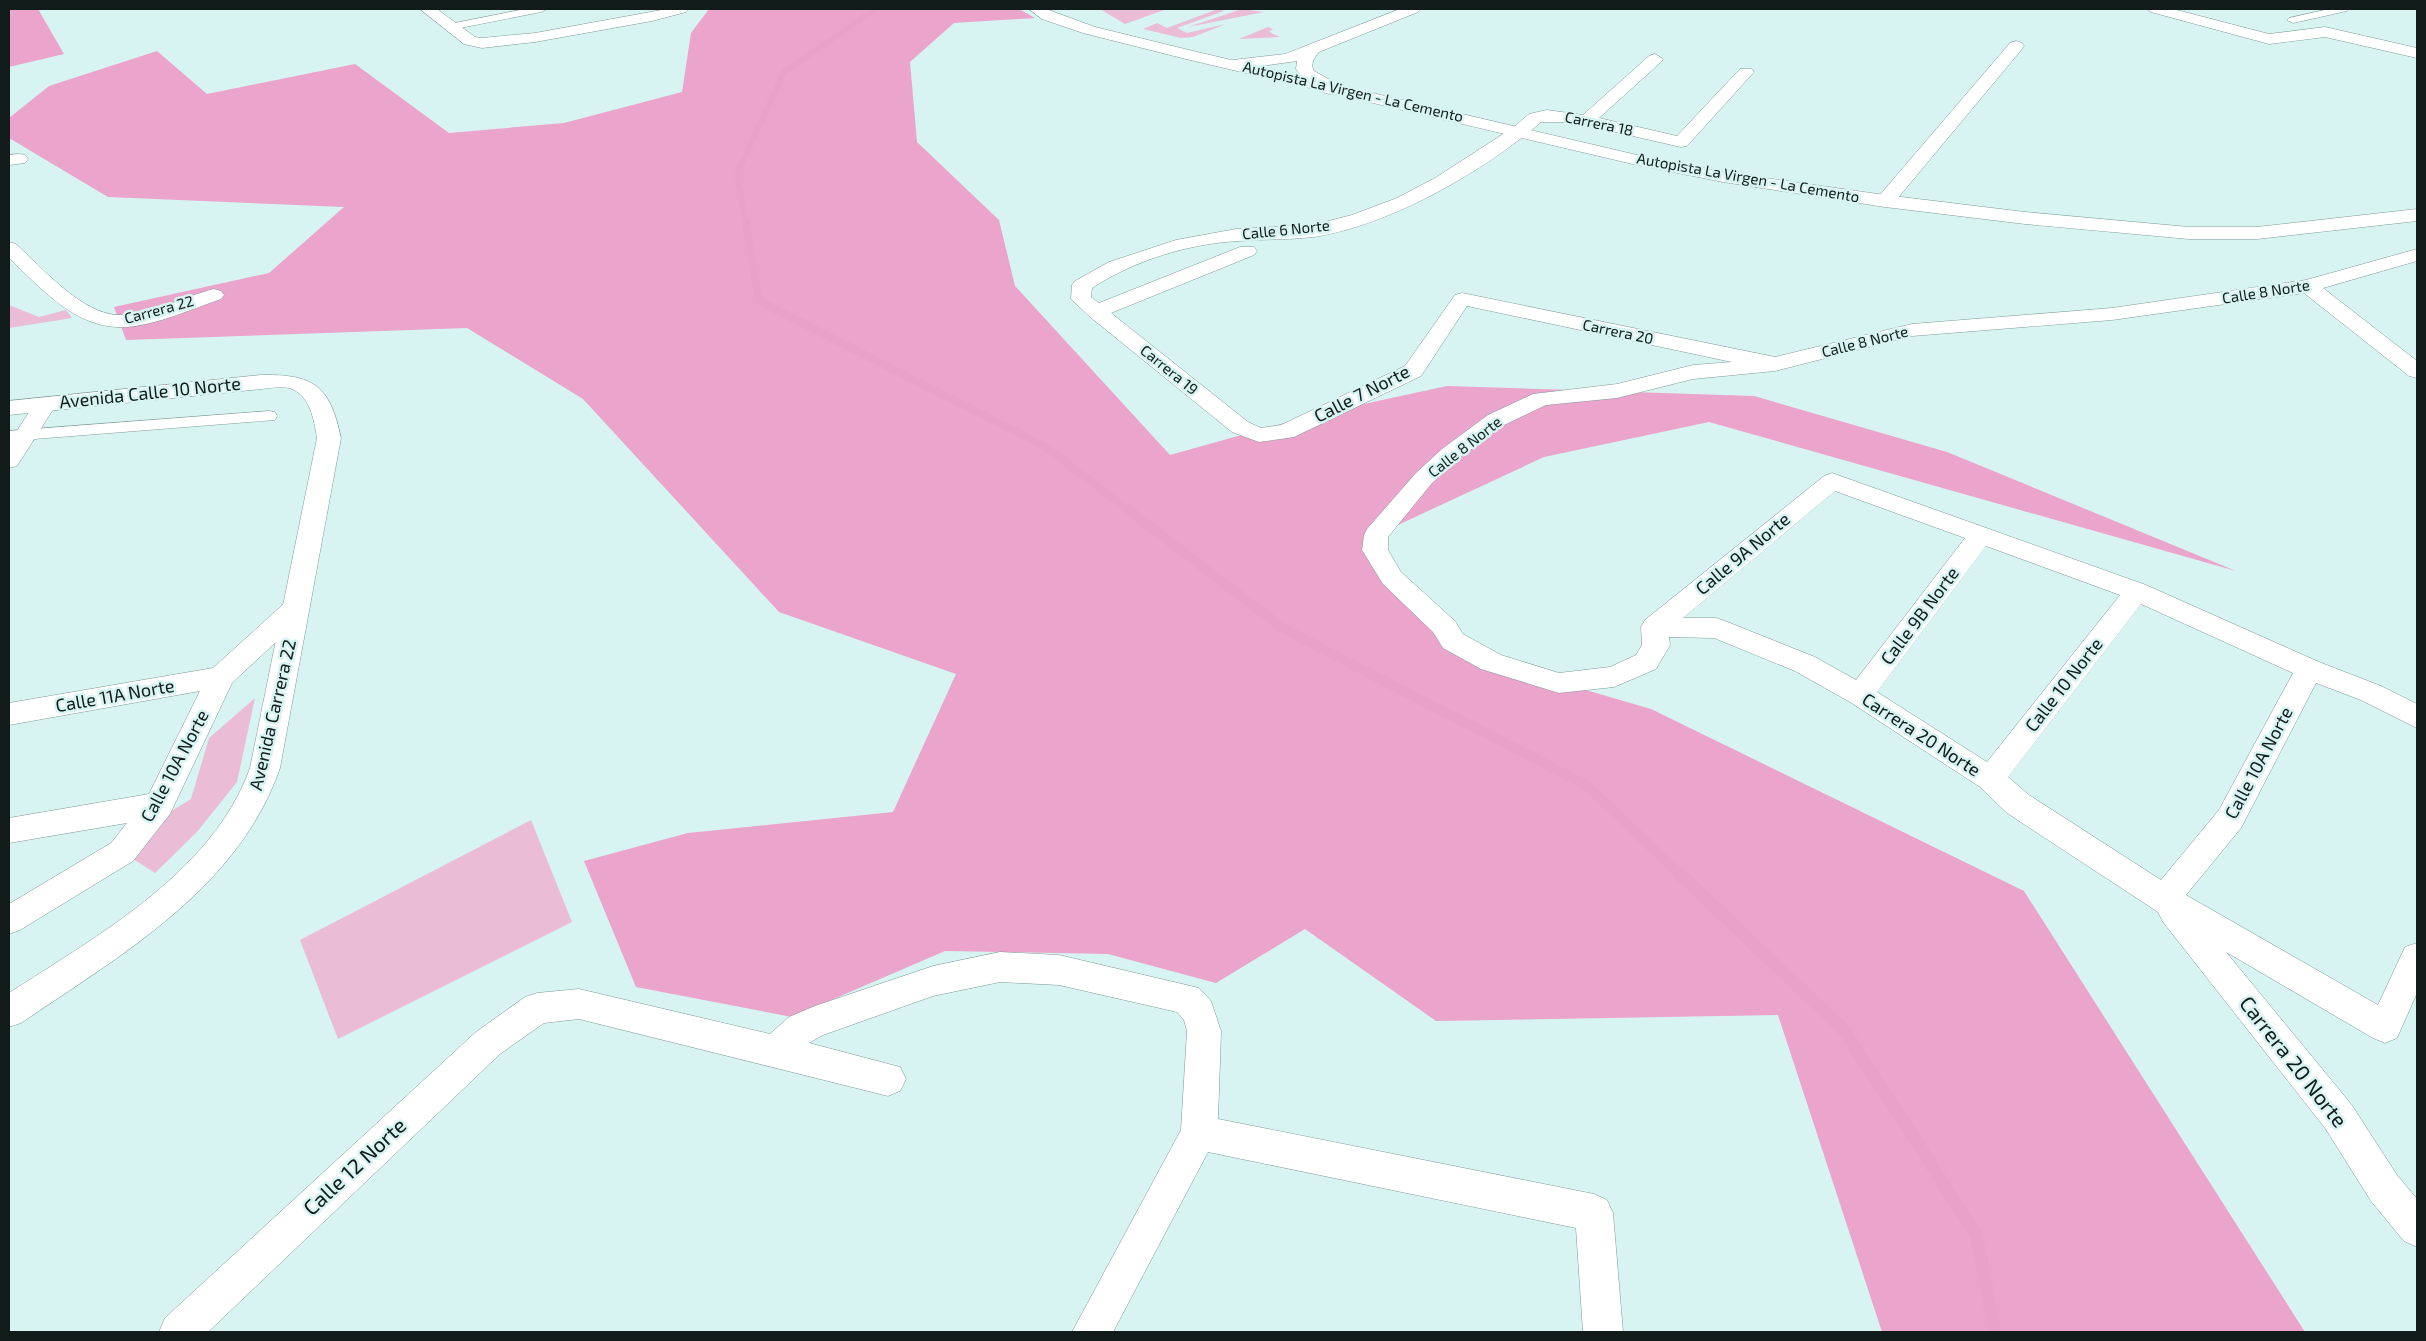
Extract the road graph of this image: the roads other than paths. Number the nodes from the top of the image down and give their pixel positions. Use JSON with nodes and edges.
{"nodes":[{"id":1,"x":428,"y":9,"type":"edge"},
{"id":2,"x":541,"y":9,"type":"edge"},
{"id":3,"x":680,"y":9,"type":"edge"},
{"id":4,"x":1036,"y":9,"type":"edge"},
{"id":5,"x":1413,"y":9,"type":"edge"},
{"id":6,"x":2156,"y":9,"type":"edge"},
{"id":7,"x":2343,"y":9,"type":"edge"},
{"id":8,"x":450,"y":27,"type":"junction"},
{"id":9,"x":2324,"y":32,"type":"junction"},
{"id":10,"x":2016,"y":46,"type":"dead end"},
{"id":11,"x":1314,"y":48,"type":"junction"},
{"id":12,"x":2417,"y":53,"type":"edge"},
{"id":13,"x":1655,"y":59,"type":"dead end"},
{"id":14,"x":1233,"y":65,"type":"junction"},
{"id":15,"x":1746,"y":72,"type":"dead end"},
{"id":16,"x":1335,"y":90,"type":"junction"},
{"id":17,"x":1587,"y":120,"type":"junction"},
{"id":18,"x":1520,"y":131,"type":"junction"},
{"id":19,"x":1885,"y":200,"type":"junction"},
{"id":20,"x":2414,"y":214,"type":"edge"},
{"id":21,"x":9,"y":248,"type":"edge"},
{"id":22,"x":1247,"y":251,"type":"dead end"},
{"id":23,"x":2417,"y":255,"type":"edge"},
{"id":24,"x":2308,"y":286,"type":"junction"},
{"id":25,"x":214,"y":295,"type":"dead end"},
{"id":26,"x":1462,"y":299,"type":"joint"},
{"id":27,"x":1088,"y":306,"type":"junction"},
{"id":28,"x":1775,"y":364,"type":"junction"},
{"id":29,"x":2417,"y":370,"type":"edge"},
{"id":30,"x":292,"y":382,"type":"joint"},
{"id":31,"x":45,"y":404,"type":"junction"},
{"id":32,"x":9,"y":408,"type":"edge"},
{"id":33,"x":269,"y":416,"type":"dead end"},
{"id":34,"x":1259,"y":434,"type":"joint"},
{"id":35,"x":18,"y":435,"type":"edge"},
{"id":36,"x":9,"y":461,"type":"edge"},
{"id":37,"x":1980,"y":536,"type":"junction"},
{"id":38,"x":2137,"y":591,"type":"junction"},
{"id":39,"x":297,"y":607,"type":"junction"},
{"id":40,"x":1654,"y":627,"type":"junction"},
{"id":41,"x":2309,"y":668,"type":"junction"},
{"id":42,"x":221,"y":677,"type":"junction"},
{"id":43,"x":1860,"y":695,"type":"junction"},
{"id":44,"x":9,"y":714,"type":"edge"},
{"id":45,"x":2417,"y":717,"type":"edge"},
{"id":46,"x":1990,"y":780,"type":"junction"},
{"id":47,"x":159,"y":805,"type":"junction"},
{"id":48,"x":9,"y":830,"type":"edge"},
{"id":49,"x":2164,"y":899,"type":"junction"},
{"id":50,"x":9,"y":920,"type":"edge"},
{"id":51,"x":2417,"y":958,"type":"edge"},
{"id":52,"x":9,"y":1012,"type":"edge"},
{"id":53,"x":775,"y":1052,"type":"junction"},
{"id":54,"x":888,"y":1079,"type":"dead end"},
{"id":55,"x":1199,"y":1133,"type":"junction"},
{"id":56,"x":2417,"y":1228,"type":"edge"},
{"id":57,"x":179,"y":1332,"type":"edge"},
{"id":58,"x":1092,"y":1332,"type":"edge"},
{"id":59,"x":1603,"y":1332,"type":"edge"}],
"edges":[{"from":1,"to":8,"type":"street"},
{"from":2,"to":8,"type":"street"},
{"from":3,"to":8,"type":"street"},
{"from":4,"to":14,"type":"street","name":"Autopista La Virgen - La Cemento"},
{"from":5,"to":11,"type":"street"},
{"from":6,"to":9,"type":"street"},
{"from":7,"to":9,"type":"street"},
{"from":9,"to":12,"type":"street"},
{"from":10,"to":19,"type":"street"},
{"from":11,"to":14,"type":"street"},
{"from":11,"to":16,"type":"street"},
{"from":13,"to":17,"type":"street"},
{"from":14,"to":16,"type":"street","name":"Autopista La Virgen - La Cemento"},
{"from":15,"to":17,"type":"street","name":"Carrera 18"},
{"from":16,"to":18,"type":"street","name":"Autopista La Virgen - La Cemento"},
{"from":17,"to":18,"type":"street","name":"Carrera 18"},
{"from":18,"to":19,"type":"street","name":"Autopista La Virgen - La Cemento"},
{"from":18,"to":27,"type":"street","name":"Calle 6 Norte"},
{"from":19,"to":20,"type":"street","name":"Autopista La Virgen - La Cemento"},
{"from":21,"to":25,"type":"street","name":"Carrera 22"},
{"from":22,"to":27,"type":"street","name":"Calle 6 Norte"},
{"from":23,"to":24,"type":"street","name":"Calle 8 Norte"},
{"from":24,"to":28,"type":"street","name":"Calle 8 Norte"},
{"from":24,"to":29,"type":"street"},
{"from":26,"to":28,"type":"street","name":"Carrera 20"},
{"from":26,"to":34,"type":"street","name":"Calle 7 Norte"},
{"from":27,"to":34,"type":"street","name":"Carrera 19"},
{"from":28,"to":40,"type":"street","name":"Calle 8 Norte"},
{"from":30,"to":31,"type":"street","name":"Avenida Calle 10 Norte"},
{"from":30,"to":39,"type":"street","name":"Avenida Carrera 22"},
{"from":31,"to":32,"type":"street","name":"Avenida Calle 10 Norte"},
{"from":31,"to":35,"type":"street"},
{"from":33,"to":35,"type":"street"},
{"from":35,"to":36,"type":"street"},
{"from":37,"to":38,"type":"street"},
{"from":37,"to":40,"type":"street","name":"Calle 9A Norte"},
{"from":37,"to":43,"type":"street","name":"Calle 9B Norte"},
{"from":38,"to":41,"type":"street"},
{"from":38,"to":46,"type":"street","name":"Calle 10 Norte"},
{"from":39,"to":42,"type":"street","name":"Calle 10A Norte"},
{"from":39,"to":52,"type":"street","name":"Avenida Carrera 22"},
{"from":40,"to":43,"type":"street","name":"Carrera 20 Norte"},
{"from":41,"to":45,"type":"street"},
{"from":41,"to":49,"type":"street","name":"Calle 10A Norte"},
{"from":42,"to":44,"type":"street","name":"Calle 11A Norte"},
{"from":42,"to":47,"type":"street","name":"Calle 10A Norte"},
{"from":43,"to":46,"type":"street","name":"Carrera 20 Norte"},
{"from":46,"to":49,"type":"street","name":"Carrera 20 Norte"},
{"from":47,"to":48,"type":"street"},
{"from":47,"to":50,"type":"street","name":"Calle 10A Norte"},
{"from":49,"to":51,"type":"street","name":"Carrera 20 Norte"},
{"from":49,"to":56,"type":"street","name":"Carrera 20 Norte"},
{"from":53,"to":54,"type":"street"},
{"from":53,"to":55,"type":"street"},
{"from":53,"to":57,"type":"street","name":"Calle 12 Norte"},
{"from":55,"to":58,"type":"street"},
{"from":55,"to":59,"type":"street"}]}
